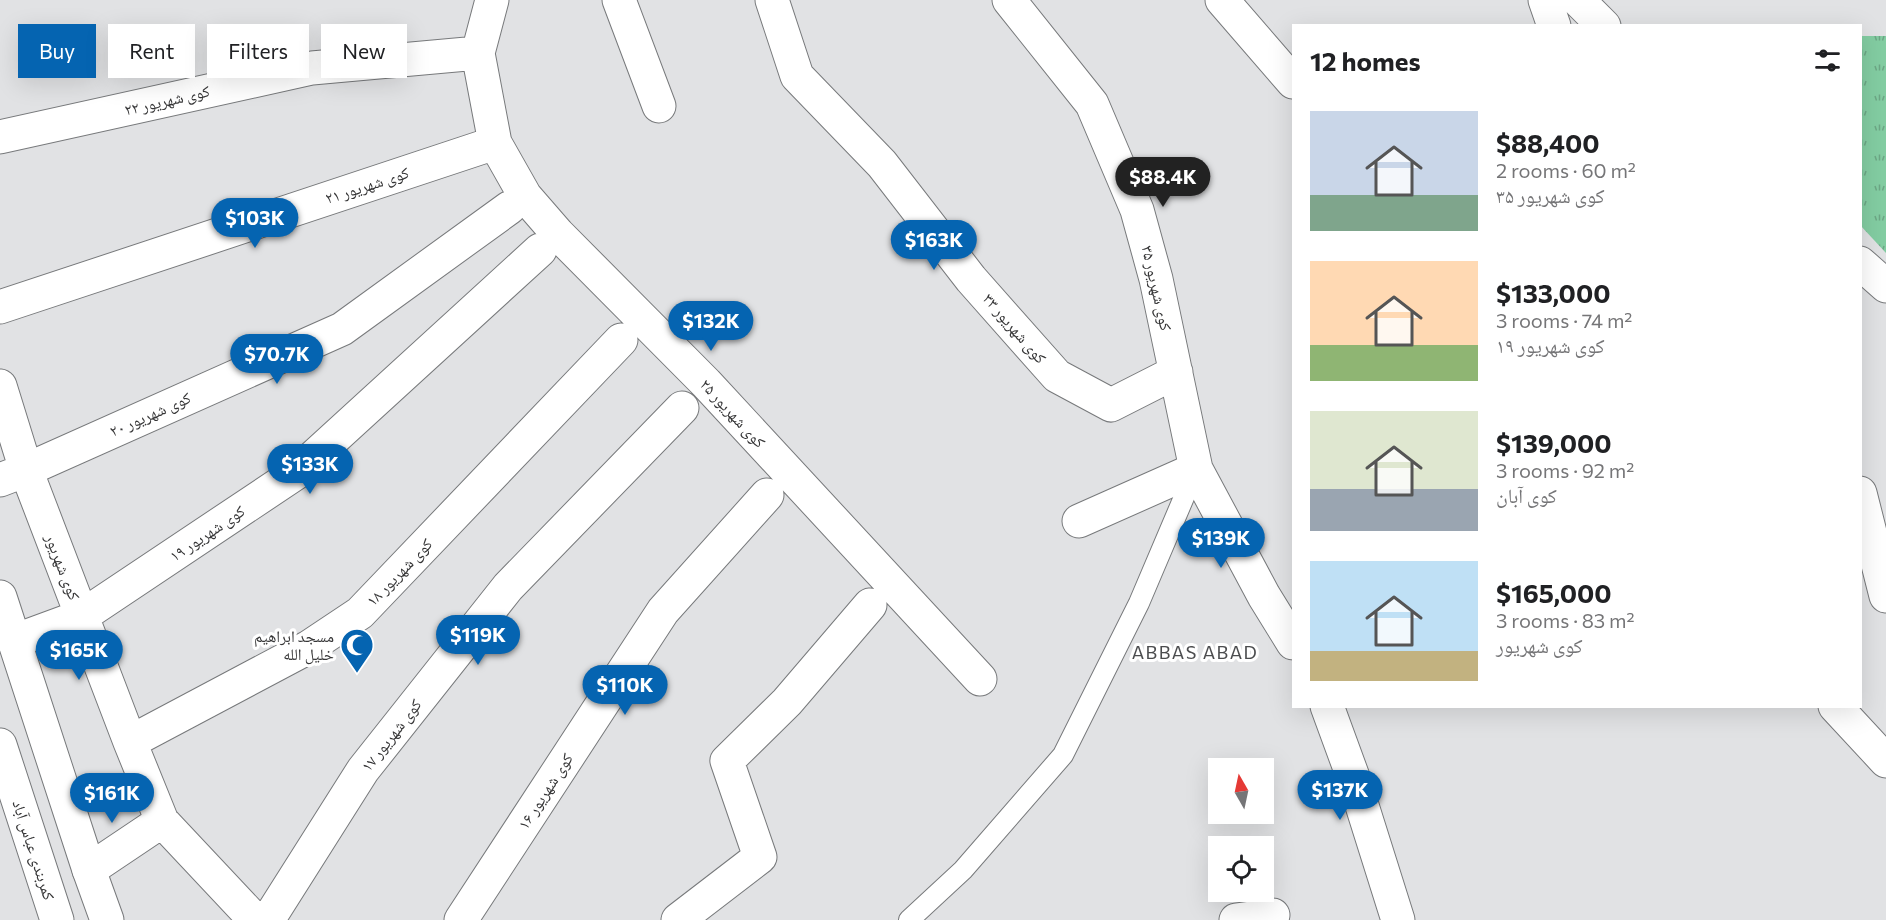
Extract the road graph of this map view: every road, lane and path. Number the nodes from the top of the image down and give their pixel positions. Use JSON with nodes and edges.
{"nodes":[{"id":1,"x":492,"y":0,"type":"edge"},
{"id":2,"x":619,"y":0,"type":"edge"},
{"id":3,"x":772,"y":0,"type":"edge"},
{"id":4,"x":1009,"y":0,"type":"edge"},
{"id":5,"x":1222,"y":0,"type":"edge"},
{"id":6,"x":1545,"y":0,"type":"edge"},
{"id":7,"x":1578,"y":0,"type":"edge"},
{"id":8,"x":1553,"y":24,"type":"edge"},
{"id":9,"x":1602,"y":24,"type":"edge"},
{"id":10,"x":478,"y":53,"type":"junction"},
{"id":11,"x":1292,"y":81,"type":"edge"},
{"id":12,"x":659,"y":106,"type":"dead end"},
{"id":13,"x":0,"y":137,"type":"edge"},
{"id":14,"x":495,"y":143,"type":"junction"},
{"id":15,"x":509,"y":208,"type":"dead end"},
{"id":16,"x":540,"y":250,"type":"dead end"},
{"id":17,"x":1862,"y":265,"type":"edge"},
{"id":18,"x":1886,"y":286,"type":"edge"},
{"id":19,"x":0,"y":307,"type":"edge"},
{"id":20,"x":621,"y":340,"type":"dead end"},
{"id":21,"x":1176,"y":372,"type":"junction"},
{"id":22,"x":0,"y":386,"type":"edge"},
{"id":23,"x":682,"y":408,"type":"dead end"},
{"id":24,"x":1196,"y":469,"type":"junction"},
{"id":25,"x":13,"y":475,"type":"edge"},
{"id":26,"x":767,"y":495,"type":"dead end"},
{"id":27,"x":1862,"y":501,"type":"edge"},
{"id":28,"x":1079,"y":521,"type":"dead end"},
{"id":29,"x":1886,"y":596,"type":"edge"},
{"id":30,"x":0,"y":597,"type":"edge"},
{"id":31,"x":870,"y":605,"type":"dead end"},
{"id":32,"x":82,"y":616,"type":"junction"},
{"id":33,"x":14,"y":641,"type":"junction"},
{"id":34,"x":1292,"y":641,"type":"edge"},
{"id":35,"x":980,"y":679,"type":"dead end"},
{"id":36,"x":1328,"y":708,"type":"edge"},
{"id":37,"x":1836,"y":708,"type":"edge"},
{"id":38,"x":130,"y":742,"type":"junction"},
{"id":39,"x":0,"y":745,"type":"edge"},
{"id":40,"x":1886,"y":761,"type":"edge"},
{"id":41,"x":162,"y":821,"type":"junction"},
{"id":42,"x":89,"y":870,"type":"junction"},
{"id":43,"x":1273,"y":915,"type":"dead end"},
{"id":44,"x":57,"y":920,"type":"edge"},
{"id":45,"x":107,"y":920,"type":"edge"},
{"id":46,"x":255,"y":920,"type":"edge"},
{"id":47,"x":268,"y":920,"type":"edge"},
{"id":48,"x":461,"y":920,"type":"edge"},
{"id":49,"x":678,"y":920,"type":"edge"},
{"id":50,"x":909,"y":920,"type":"edge"},
{"id":51,"x":1236,"y":920,"type":"edge"},
{"id":52,"x":1398,"y":920,"type":"edge"}],
"edges":[{"from":1,"to":10,"type":"street","name":"کوی شهریور ۲۵"},
{"from":2,"to":12,"type":"street"},
{"from":3,"to":21,"type":"street","name":"کوی شهریور ۳۳"},
{"from":4,"to":21,"type":"street","name":"کوی شهریور ۳۵"},
{"from":5,"to":11,"type":"street"},
{"from":6,"to":8,"type":"street"},
{"from":7,"to":9,"type":"street"},
{"from":10,"to":13,"type":"street","name":"کوی شهریور ۲۲"},
{"from":10,"to":14,"type":"street","name":"کوی شهریور ۲۵"},
{"from":14,"to":19,"type":"street","name":"کوی شهریور ۲۱"},
{"from":14,"to":35,"type":"street","name":"کوی شهریور ۲۵"},
{"from":15,"to":25,"type":"street","name":"کوی شهریور ۲۰"},
{"from":16,"to":32,"type":"street","name":"کوی شهریور ۱۹"},
{"from":17,"to":18,"type":"street"},
{"from":20,"to":38,"type":"street","name":"کوی شهریور ۱۸"},
{"from":21,"to":24,"type":"street","name":"کوی شهریور ۳۵"},
{"from":22,"to":25,"type":"street","name":"کوی شهریور"},
{"from":23,"to":47,"type":"street","name":"کوی شهریور ۱۷"},
{"from":24,"to":28,"type":"street"},
{"from":24,"to":34,"type":"street","name":"کوی شهریور ۳۵"},
{"from":24,"to":50,"type":"lane"},
{"from":25,"to":32,"type":"street","name":"کوی شهریور"},
{"from":26,"to":48,"type":"street","name":"کوی شهریور ۱۶"},
{"from":27,"to":29,"type":"street"},
{"from":30,"to":33,"type":"street"},
{"from":31,"to":49,"type":"street"},
{"from":32,"to":33,"type":"street","name":"کوی شهریور ۱۹"},
{"from":32,"to":38,"type":"street","name":"کوی شهریور"},
{"from":33,"to":42,"type":"street"},
{"from":36,"to":52,"type":"street"},
{"from":37,"to":40,"type":"street"},
{"from":38,"to":41,"type":"street","name":"کوی شهریور"},
{"from":39,"to":44,"type":"street","name":"کمربندی عباس آباد"},
{"from":41,"to":42,"type":"street"},
{"from":41,"to":46,"type":"street","name":"کوی شهریور"},
{"from":42,"to":45,"type":"street"},
{"from":43,"to":51,"type":"street"}]}
